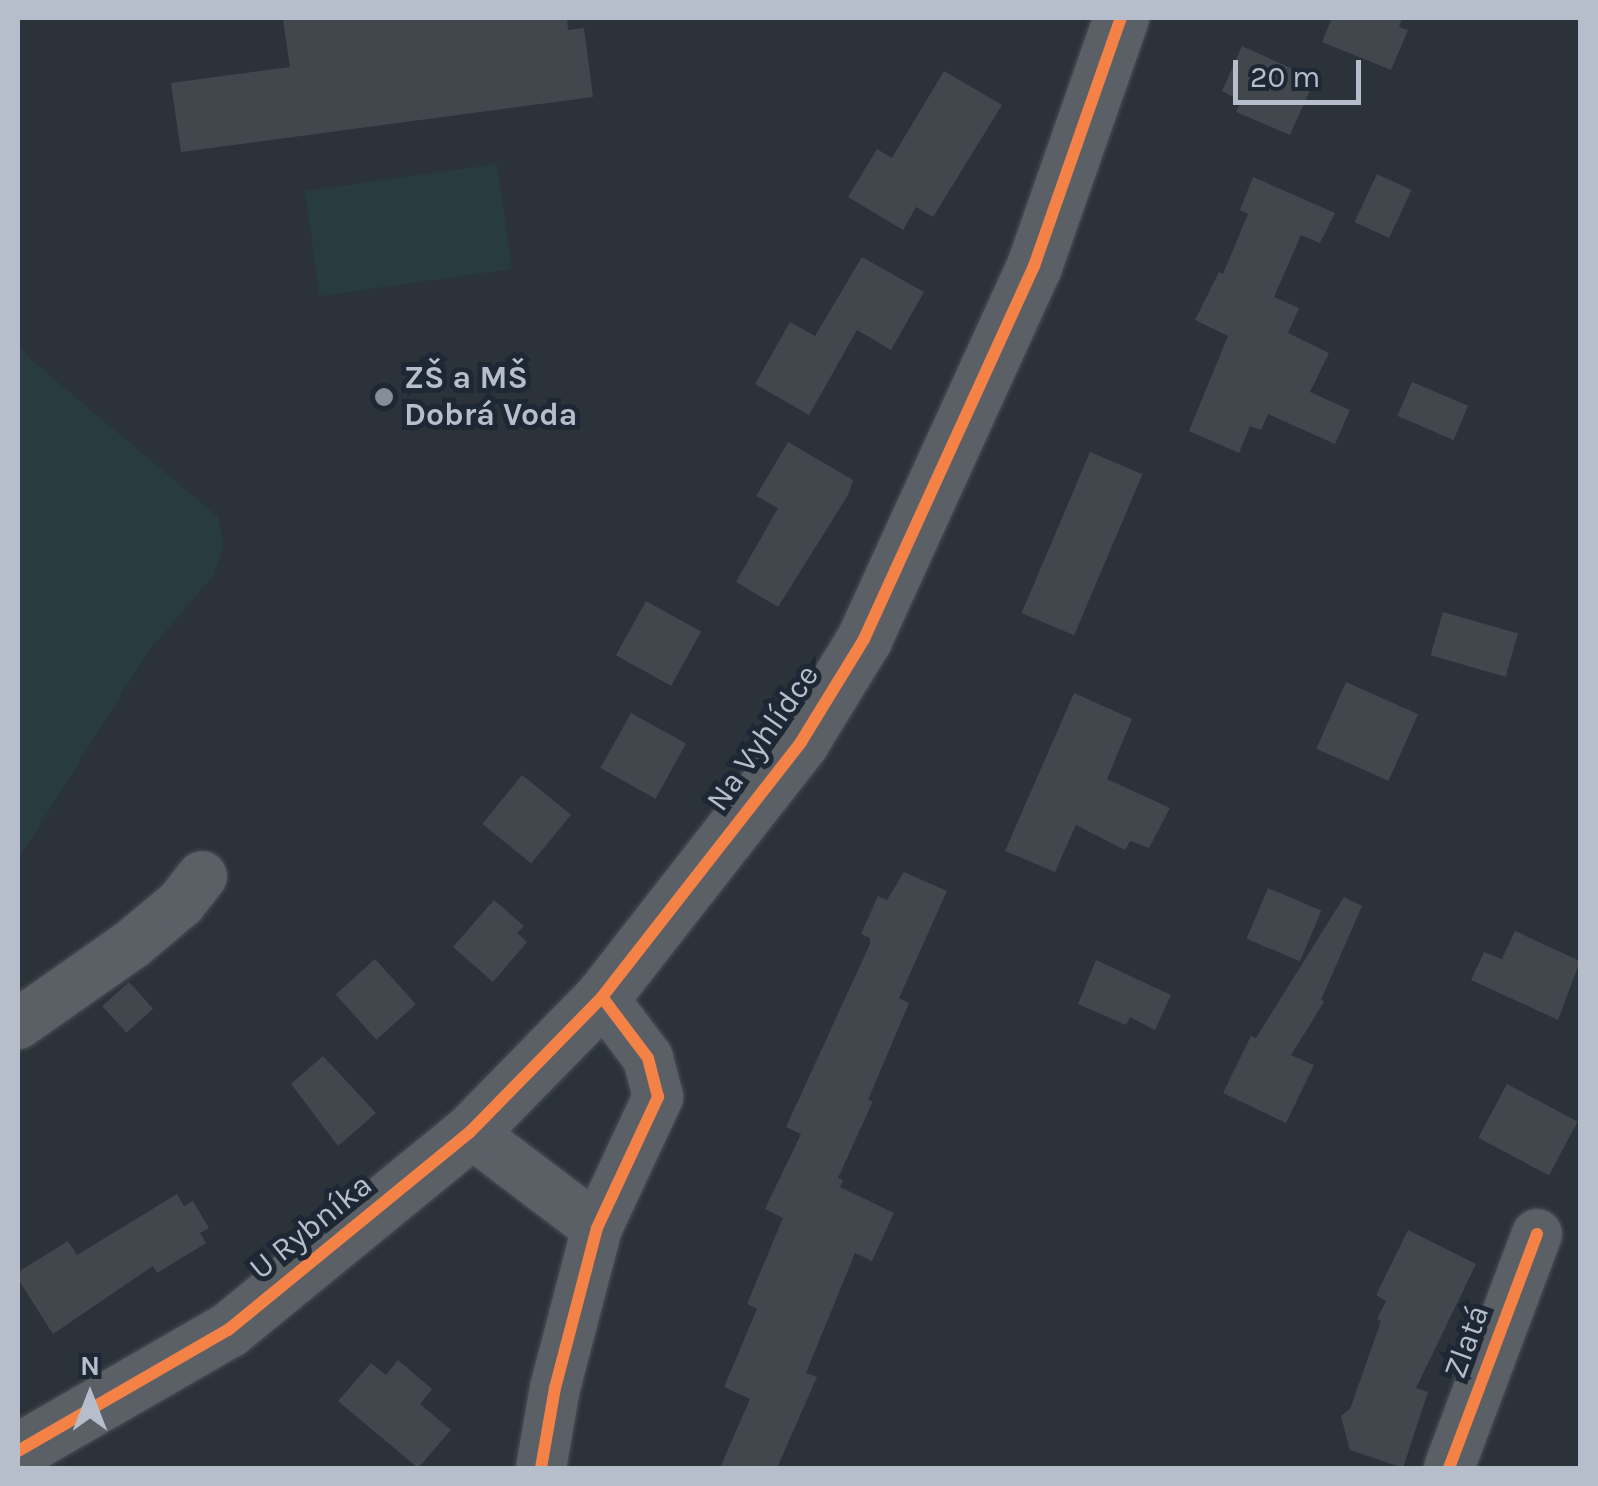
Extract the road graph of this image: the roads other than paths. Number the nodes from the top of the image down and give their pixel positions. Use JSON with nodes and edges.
{"nodes":[{"id":1,"x":1120,"y":18,"type":"edge"},
{"id":2,"x":202,"y":876,"type":"dead end"},
{"id":3,"x":602,"y":997,"type":"junction"},
{"id":4,"x":18,"y":1024,"type":"edge"},
{"id":5,"x":470,"y":1132,"type":"junction"},
{"id":6,"x":597,"y":1228,"type":"junction"},
{"id":7,"x":1536,"y":1234,"type":"dead end"},
{"id":8,"x":18,"y":1451,"type":"edge"},
{"id":9,"x":541,"y":1468,"type":"edge"},
{"id":10,"x":1449,"y":1468,"type":"edge"}],
"edges":[{"from":1,"to":3,"type":"street","name":"Na Vyhlídce"},
{"from":2,"to":4,"type":"street"},
{"from":3,"to":5,"type":"street","name":"U Rybníka"},
{"from":3,"to":6,"type":"street"},
{"from":5,"to":6,"type":"street"},
{"from":5,"to":8,"type":"street","name":"U Rybníka"},
{"from":6,"to":9,"type":"street"},
{"from":7,"to":10,"type":"street","name":"Zlatá"}]}
